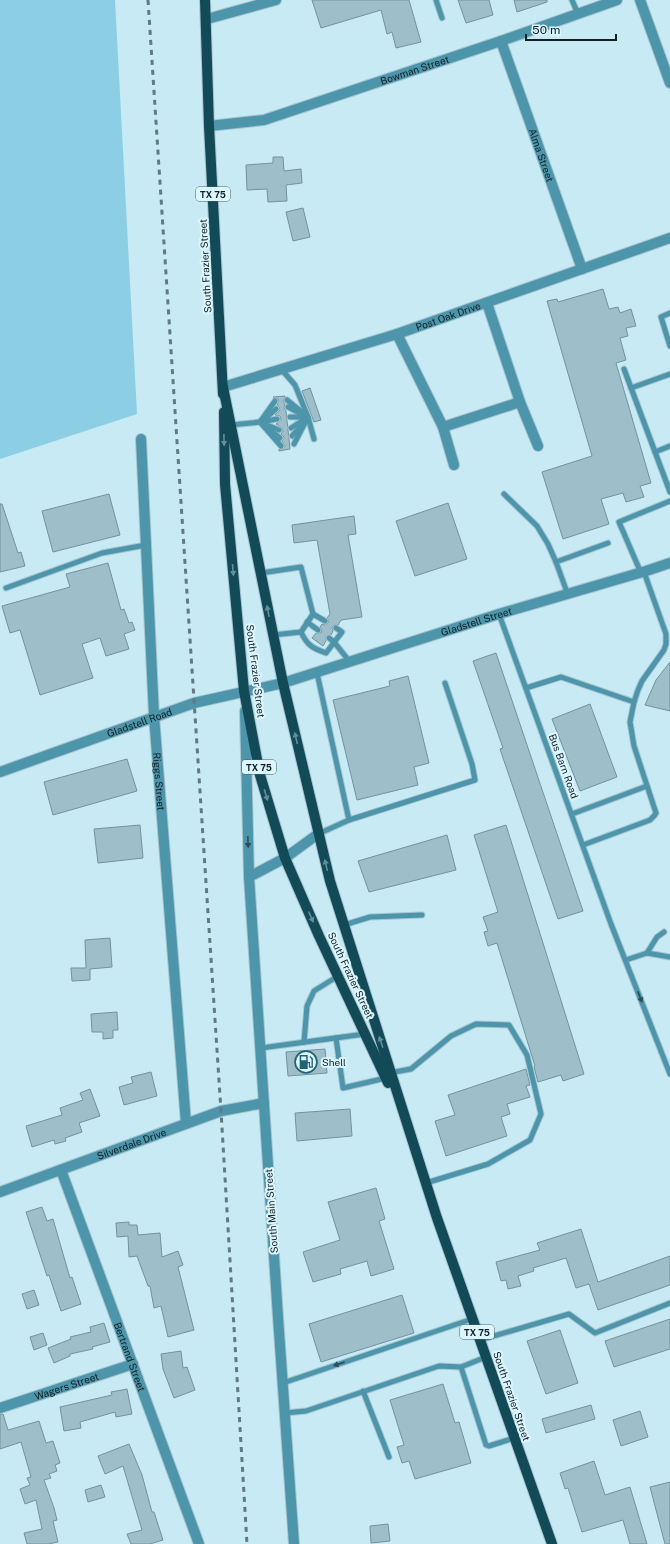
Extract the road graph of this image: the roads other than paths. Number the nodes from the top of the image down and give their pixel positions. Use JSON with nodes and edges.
{"nodes":[{"id":1,"x":205,"y":0,"type":"edge"},
{"id":2,"x":276,"y":0,"type":"edge"},
{"id":3,"x":436,"y":0,"type":"edge"},
{"id":4,"x":572,"y":0,"type":"edge"},
{"id":5,"x":617,"y":0,"type":"edge"},
{"id":6,"x":640,"y":0,"type":"edge"},
{"id":7,"x":578,"y":14,"type":"junction"},
{"id":8,"x":442,"y":18,"type":"dead end"},
{"id":9,"x":206,"y":19,"type":"junction"},
{"id":10,"x":501,"y":41,"type":"junction"},
{"id":11,"x":670,"y":83,"type":"edge"},
{"id":12,"x":209,"y":126,"type":"junction"},
{"id":13,"x":670,"y":238,"type":"edge"},
{"id":14,"x":582,"y":269,"type":"junction"},
{"id":15,"x":487,"y":303,"type":"junction"},
{"id":16,"x":670,"y":313,"type":"edge"},
{"id":17,"x":397,"y":334,"type":"junction"},
{"id":18,"x":670,"y":346,"type":"edge"},
{"id":19,"x":624,"y":369,"type":"dead end"},
{"id":20,"x":281,"y":370,"type":"junction"},
{"id":21,"x":670,"y":374,"type":"edge"},
{"id":22,"x":223,"y":387,"type":"junction"},
{"id":23,"x":631,"y":388,"type":"junction"},
{"id":24,"x":287,"y":400,"type":"dead end"},
{"id":25,"x":275,"y":401,"type":"dead end"},
{"id":26,"x":520,"y":402,"type":"junction"},
{"id":27,"x":288,"y":407,"type":"dead end"},
{"id":28,"x":276,"y":409,"type":"dead end"},
{"id":29,"x":308,"y":417,"type":"junction"},
{"id":30,"x":290,"y":418,"type":"dead end"},
{"id":31,"x":278,"y":419,"type":"dead end"},
{"id":32,"x":260,"y":422,"type":"junction"},
{"id":33,"x":231,"y":425,"type":"junction"},
{"id":34,"x":443,"y":427,"type":"junction"},
{"id":35,"x":291,"y":428,"type":"dead end"},
{"id":36,"x":279,"y":430,"type":"dead end"},
{"id":37,"x":292,"y":436,"type":"dead end"},
{"id":38,"x":280,"y":438,"type":"dead end"},
{"id":39,"x":141,"y":439,"type":"dead end"},
{"id":40,"x":314,"y":439,"type":"dead end"},
{"id":41,"x":294,"y":444,"type":"dead end"},
{"id":42,"x":281,"y":446,"type":"dead end"},
{"id":43,"x":538,"y":446,"type":"dead end"},
{"id":44,"x":670,"y":446,"type":"edge"},
{"id":45,"x":655,"y":452,"type":"junction"},
{"id":46,"x":454,"y":465,"type":"dead end"},
{"id":47,"x":670,"y":492,"type":"edge"},
{"id":48,"x":504,"y":494,"type":"dead end"},
{"id":49,"x":670,"y":501,"type":"edge"},
{"id":50,"x":608,"y":543,"type":"dead end"},
{"id":51,"x":146,"y":546,"type":"junction"},
{"id":52,"x":556,"y":562,"type":"junction"},
{"id":53,"x":670,"y":562,"type":"edge"},
{"id":54,"x":643,"y":572,"type":"junction"},
{"id":55,"x":261,"y":573,"type":"junction"},
{"id":56,"x":6,"y":588,"type":"dead end"},
{"id":57,"x":568,"y":595,"type":"junction"},
{"id":58,"x":313,"y":614,"type":"junction"},
{"id":59,"x":499,"y":614,"type":"junction"},
{"id":60,"x":325,"y":621,"type":"dead end"},
{"id":61,"x":307,"y":622,"type":"junction"},
{"id":62,"x":336,"y":628,"type":"dead end"},
{"id":63,"x":318,"y":630,"type":"dead end"},
{"id":64,"x":301,"y":632,"type":"junction"},
{"id":65,"x":273,"y":635,"type":"junction"},
{"id":66,"x":328,"y":638,"type":"dead end"},
{"id":67,"x":334,"y":642,"type":"junction"},
{"id":68,"x":351,"y":662,"type":"junction"},
{"id":69,"x":318,"y":673,"type":"junction"},
{"id":70,"x":283,"y":683,"type":"junction"},
{"id":71,"x":444,"y":683,"type":"dead end"},
{"id":72,"x":526,"y":688,"type":"junction"},
{"id":73,"x":244,"y":691,"type":"junction"},
{"id":74,"x":634,"y":702,"type":"junction"},
{"id":75,"x":154,"y":716,"type":"junction"},
{"id":76,"x":0,"y":772,"type":"edge"},
{"id":77,"x":647,"y":786,"type":"junction"},
{"id":78,"x":572,"y":814,"type":"junction"},
{"id":79,"x":350,"y":820,"type":"junction"},
{"id":80,"x":318,"y":834,"type":"junction"},
{"id":81,"x":583,"y":845,"type":"junction"},
{"id":82,"x":285,"y":858,"type":"junction"},
{"id":83,"x":249,"y":877,"type":"junction"},
{"id":84,"x":422,"y":914,"type":"dead end"},
{"id":85,"x":344,"y":925,"type":"junction"},
{"id":86,"x":664,"y":932,"type":"dead end"},
{"id":87,"x":647,"y":953,"type":"junction"},
{"id":88,"x":669,"y":959,"type":"edge"},
{"id":89,"x":626,"y":960,"type":"junction"},
{"id":90,"x":338,"y":976,"type":"junction"},
{"id":91,"x":366,"y":1034,"type":"junction"},
{"id":92,"x":336,"y":1038,"type":"junction"},
{"id":93,"x":304,"y":1042,"type":"junction"},
{"id":94,"x":261,"y":1048,"type":"junction"},
{"id":95,"x":387,"y":1074,"type":"junction"},
{"id":96,"x":670,"y":1074,"type":"edge"},
{"id":97,"x":264,"y":1103,"type":"junction"},
{"id":98,"x":186,"y":1123,"type":"junction"},
{"id":99,"x":61,"y":1170,"type":"junction"},
{"id":100,"x":426,"y":1183,"type":"junction"},
{"id":101,"x":0,"y":1192,"type":"edge"},
{"id":102,"x":670,"y":1303,"type":"edge"},
{"id":103,"x":472,"y":1319,"type":"junction"},
{"id":104,"x":480,"y":1340,"type":"junction"},
{"id":105,"x":486,"y":1357,"type":"junction"},
{"id":106,"x":133,"y":1364,"type":"junction"},
{"id":107,"x":462,"y":1367,"type":"junction"},
{"id":108,"x":283,"y":1383,"type":"junction"},
{"id":109,"x":363,"y":1391,"type":"junction"},
{"id":110,"x":0,"y":1408,"type":"edge"},
{"id":111,"x":285,"y":1413,"type":"junction"},
{"id":112,"x":514,"y":1438,"type":"junction"},
{"id":113,"x":389,"y":1457,"type":"dead end"},
{"id":114,"x":200,"y":1544,"type":"edge"},
{"id":115,"x":294,"y":1544,"type":"edge"},
{"id":116,"x":552,"y":1544,"type":"edge"}],
"edges":[{"from":1,"to":9,"type":"main road","name":"South Frazier Street","number":"TX 75"},
{"from":2,"to":9,"type":"street"},
{"from":3,"to":8,"type":"lane"},
{"from":4,"to":7,"type":"lane"},
{"from":5,"to":7,"type":"street","name":"Bowman Street"},
{"from":6,"to":11,"type":"street"},
{"from":7,"to":10,"type":"street","name":"Bowman Street"},
{"from":9,"to":12,"type":"main road","name":"South Frazier Street","number":"TX 75"},
{"from":10,"to":12,"type":"street","name":"Bowman Street"},
{"from":10,"to":14,"type":"street","name":"Alma Street"},
{"from":12,"to":22,"type":"main road","name":"South Frazier Street","number":"TX 75"},
{"from":13,"to":14,"type":"street","name":"Post Oak Drive"},
{"from":14,"to":15,"type":"street","name":"Post Oak Drive"},
{"from":15,"to":17,"type":"street","name":"Post Oak Drive"},
{"from":15,"to":26,"type":"street"},
{"from":16,"to":18,"type":"lane"},
{"from":17,"to":20,"type":"street","name":"Post Oak Drive"},
{"from":17,"to":34,"type":"street"},
{"from":19,"to":23,"type":"lane"},
{"from":20,"to":22,"type":"street","name":"Post Oak Drive"},
{"from":20,"to":29,"type":"lane"},
{"from":21,"to":23,"type":"lane"},
{"from":22,"to":33,"type":"main road","name":"South Frazier Street","number":"TX 75"},
{"from":22,"to":73,"type":"main road","name":"South Frazier Street","number":"TX 75","one_way":true},
{"from":23,"to":45,"type":"lane"},
{"from":24,"to":29,"type":"lane"},
{"from":25,"to":32,"type":"lane"},
{"from":26,"to":34,"type":"street"},
{"from":26,"to":43,"type":"street"},
{"from":27,"to":29,"type":"lane"},
{"from":28,"to":32,"type":"lane"},
{"from":29,"to":30,"type":"lane"},
{"from":29,"to":35,"type":"lane"},
{"from":29,"to":37,"type":"lane"},
{"from":29,"to":40,"type":"lane"},
{"from":29,"to":41,"type":"lane"},
{"from":31,"to":32,"type":"lane"},
{"from":32,"to":33,"type":"lane"},
{"from":32,"to":36,"type":"lane"},
{"from":32,"to":38,"type":"lane"},
{"from":32,"to":42,"type":"lane"},
{"from":33,"to":55,"type":"main road","name":"South Frazier Street","number":"TX 75"},
{"from":34,"to":46,"type":"street"},
{"from":39,"to":51,"type":"street","name":"Riggs Street"},
{"from":44,"to":45,"type":"lane"},
{"from":45,"to":47,"type":"lane"},
{"from":48,"to":52,"type":"lane"},
{"from":49,"to":54,"type":"lane"},
{"from":50,"to":52,"type":"lane"},
{"from":51,"to":56,"type":"lane"},
{"from":51,"to":75,"type":"street","name":"Riggs Street"},
{"from":52,"to":57,"type":"lane"},
{"from":53,"to":54,"type":"street","name":"Gladstell Street"},
{"from":54,"to":57,"type":"street","name":"Gladstell Street"},
{"from":54,"to":74,"type":"lane"},
{"from":55,"to":58,"type":"lane"},
{"from":65,"to":55,"type":"main road","name":"South Frazier Street","number":"TX 75","one_way":true},
{"from":57,"to":59,"type":"street","name":"Gladstell Street"},
{"from":58,"to":60,"type":"lane"},
{"from":58,"to":61,"type":"lane"},
{"from":59,"to":68,"type":"street","name":"Gladstell Street"},
{"from":59,"to":72,"type":"lane","name":"Bus Barn Road"},
{"from":61,"to":63,"type":"lane"},
{"from":61,"to":64,"type":"lane"},
{"from":62,"to":67,"type":"lane"},
{"from":64,"to":65,"type":"lane"},
{"from":64,"to":67,"type":"lane"},
{"from":65,"to":70,"type":"main road","name":"South Frazier Street","number":"TX 75"},
{"from":66,"to":67,"type":"lane"},
{"from":67,"to":68,"type":"lane"},
{"from":68,"to":69,"type":"street","name":"Gladstell Street"},
{"from":69,"to":70,"type":"street","name":"Gladstell Street"},
{"from":69,"to":79,"type":"lane"},
{"from":70,"to":73,"type":"street","name":"Gladstell Road"},
{"from":80,"to":70,"type":"main road","name":"South Frazier Street","number":"TX 75","one_way":true},
{"from":71,"to":79,"type":"lane"},
{"from":72,"to":74,"type":"lane"},
{"from":72,"to":78,"type":"lane","name":"Bus Barn Road"},
{"from":73,"to":75,"type":"street","name":"Gladstell Road"},
{"from":73,"to":82,"type":"main road","name":"South Frazier Street","number":"TX 75","one_way":true},
{"from":73,"to":83,"type":"street","name":"South Main Street","one_way":true},
{"from":74,"to":77,"type":"lane"},
{"from":75,"to":76,"type":"street","name":"Gladstell Road"},
{"from":75,"to":98,"type":"street","name":"Riggs Street"},
{"from":77,"to":78,"type":"lane"},
{"from":77,"to":81,"type":"lane"},
{"from":78,"to":81,"type":"lane","name":"Bus Barn Road"},
{"from":79,"to":80,"type":"lane"},
{"from":80,"to":82,"type":"street"},
{"from":85,"to":80,"type":"main road","name":"South Frazier Street","number":"TX 75","one_way":true},
{"from":81,"to":89,"type":"lane","name":"Bus Barn Road"},
{"from":82,"to":83,"type":"street"},
{"from":82,"to":90,"type":"main road","name":"South Frazier Street","number":"TX 75","one_way":true},
{"from":83,"to":94,"type":"street","name":"South Main Street"},
{"from":84,"to":85,"type":"lane"},
{"from":95,"to":85,"type":"main road","name":"South Frazier Street","number":"TX 75","one_way":true},
{"from":86,"to":87,"type":"lane"},
{"from":87,"to":88,"type":"lane"},
{"from":87,"to":89,"type":"lane"},
{"from":89,"to":96,"type":"lane","name":"Bus Barn Road","one_way":true},
{"from":90,"to":91,"type":"main road","name":"South Frazier Street","number":"TX 75"},
{"from":90,"to":93,"type":"lane"},
{"from":91,"to":92,"type":"lane"},
{"from":91,"to":95,"type":"main road","name":"South Frazier Street","number":"TX 75"},
{"from":92,"to":93,"type":"lane"},
{"from":92,"to":95,"type":"lane"},
{"from":93,"to":94,"type":"lane"},
{"from":94,"to":97,"type":"street","name":"South Main Street"},
{"from":95,"to":100,"type":"main road","name":"South Frazier Street","number":"TX 75"},
{"from":95,"to":100,"type":"lane"},
{"from":97,"to":98,"type":"street","name":"Silverdale Drive"},
{"from":97,"to":108,"type":"street","name":"South Main Street"},
{"from":98,"to":99,"type":"street","name":"Silverdale Drive"},
{"from":99,"to":101,"type":"street","name":"Silverdale Drive"},
{"from":99,"to":106,"type":"street","name":"Bertrand Street"},
{"from":100,"to":103,"type":"main road","name":"South Frazier Street","number":"TX 75"},
{"from":102,"to":104,"type":"lane"},
{"from":103,"to":104,"type":"main road","name":"South Frazier Street","number":"TX 75"},
{"from":103,"to":108,"type":"lane","one_way":true},
{"from":104,"to":105,"type":"main road","name":"South Frazier Street","number":"TX 75"},
{"from":105,"to":107,"type":"lane"},
{"from":105,"to":112,"type":"main road","name":"South Frazier Street","number":"TX 75"},
{"from":106,"to":110,"type":"street","name":"Wagers Street"},
{"from":106,"to":114,"type":"street","name":"Bertrand Street"},
{"from":107,"to":109,"type":"lane"},
{"from":107,"to":112,"type":"lane"},
{"from":108,"to":111,"type":"street","name":"South Main Street"},
{"from":109,"to":111,"type":"lane"},
{"from":109,"to":113,"type":"lane"},
{"from":111,"to":115,"type":"street","name":"South Main Street"},
{"from":112,"to":116,"type":"main road","name":"South Frazier Street","number":"TX 75"}]}
